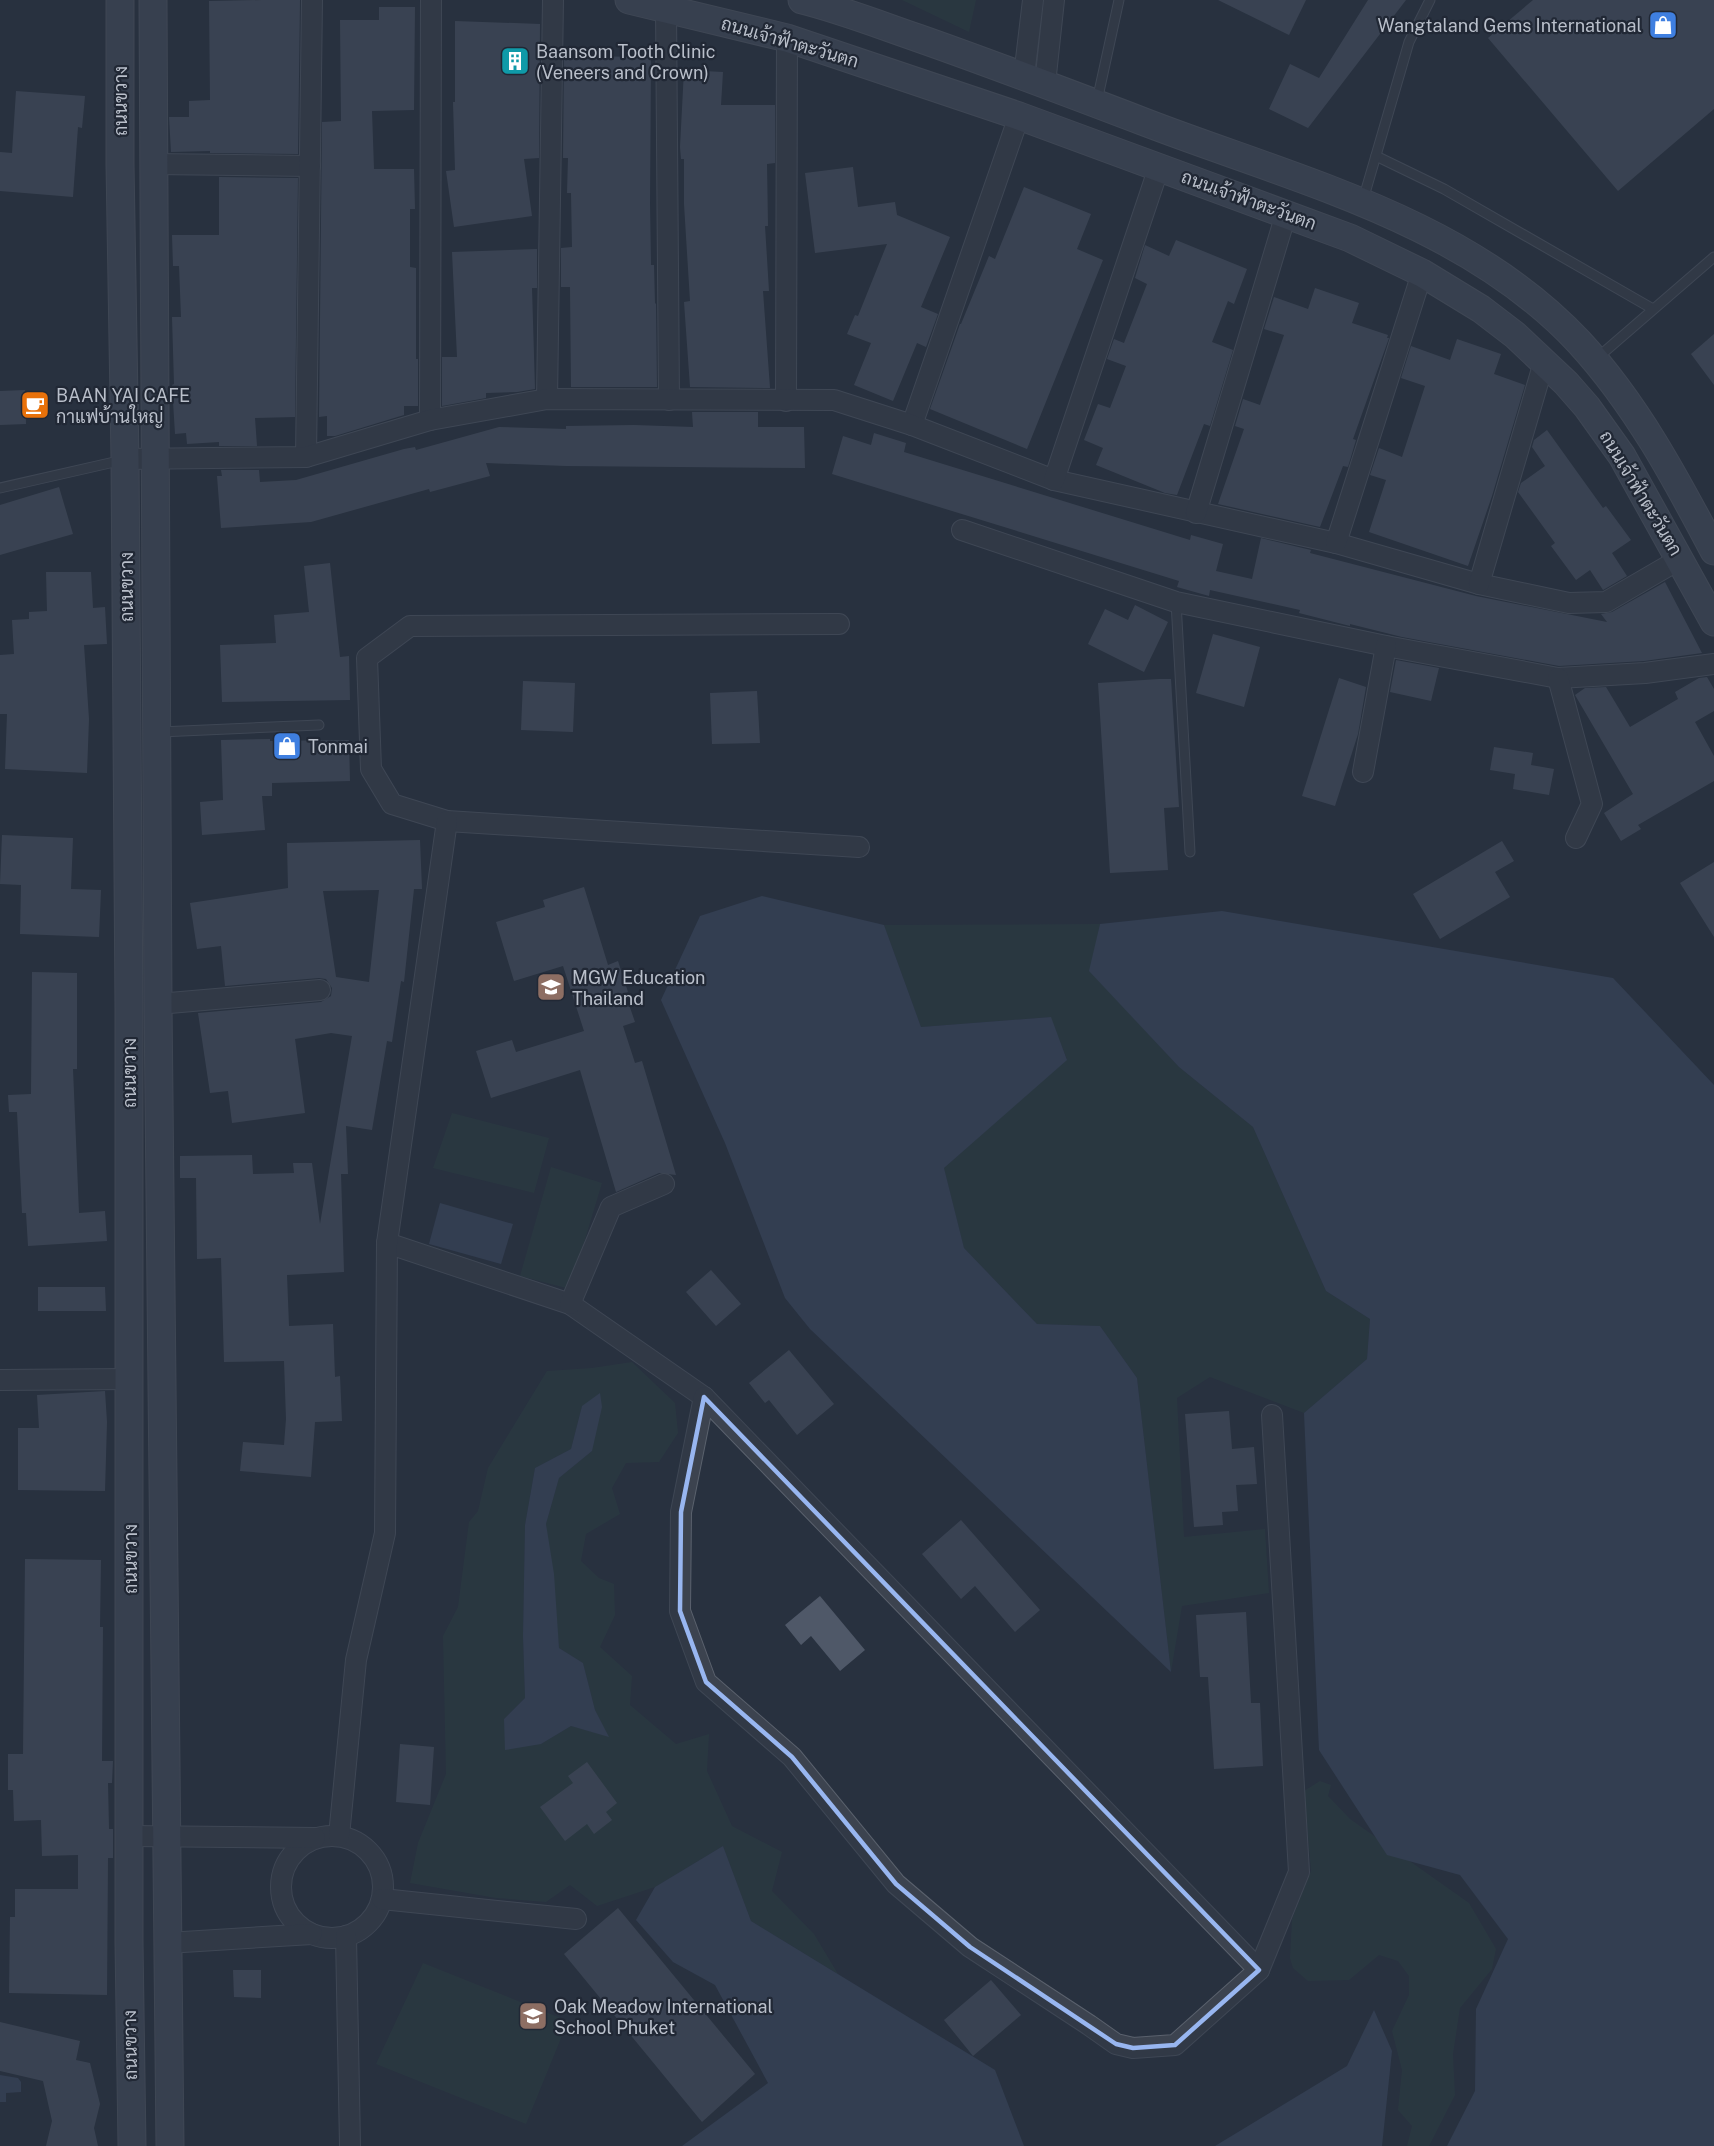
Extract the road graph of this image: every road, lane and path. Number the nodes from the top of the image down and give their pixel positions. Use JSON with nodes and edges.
{"nodes":[{"id":1,"x":120,"y":0,"type":"edge"},
{"id":2,"x":153,"y":0,"type":"edge"},
{"id":3,"x":312,"y":0,"type":"edge"},
{"id":4,"x":430,"y":0,"type":"edge"},
{"id":5,"x":553,"y":0,"type":"edge"},
{"id":6,"x":629,"y":0,"type":"edge"},
{"id":7,"x":802,"y":0,"type":"edge"},
{"id":8,"x":1033,"y":0,"type":"edge"},
{"id":9,"x":1054,"y":0,"type":"edge"},
{"id":10,"x":1119,"y":0,"type":"edge"},
{"id":11,"x":1430,"y":0,"type":"edge"},
{"id":12,"x":666,"y":8,"type":"junction"},
{"id":13,"x":787,"y":38,"type":"junction"},
{"id":14,"x":1035,"y":80,"type":"junction"},
{"id":15,"x":1096,"y":104,"type":"junction"},
{"id":16,"x":1019,"y":116,"type":"junction"},
{"id":17,"x":1376,"y":156,"type":"junction"},
{"id":18,"x":154,"y":164,"type":"junction"},
{"id":19,"x":310,"y":165,"type":"junction"},
{"id":20,"x":1158,"y":167,"type":"junction"},
{"id":21,"x":1362,"y":202,"type":"junction"},
{"id":22,"x":1286,"y":214,"type":"junction"},
{"id":23,"x":1714,"y":257,"type":"edge"},
{"id":24,"x":1422,"y":273,"type":"junction"},
{"id":25,"x":1653,"y":309,"type":"junction"},
{"id":26,"x":1594,"y":360,"type":"junction"},
{"id":27,"x":1544,"y":362,"type":"junction"},
{"id":28,"x":547,"y":399,"type":"junction"},
{"id":29,"x":669,"y":400,"type":"junction"},
{"id":30,"x":786,"y":400,"type":"junction"},
{"id":31,"x":430,"y":420,"type":"junction"},
{"id":32,"x":912,"y":425,"type":"junction"},
{"id":33,"x":306,"y":457,"type":"junction"},
{"id":34,"x":125,"y":459,"type":"junction"},
{"id":35,"x":155,"y":459,"type":"junction"},
{"id":36,"x":1054,"y":480,"type":"junction"},
{"id":37,"x":0,"y":488,"type":"edge"},
{"id":38,"x":1196,"y":513,"type":"junction"},
{"id":39,"x":962,"y":530,"type":"dead end"},
{"id":40,"x":1336,"y":543,"type":"junction"},
{"id":41,"x":1714,"y":551,"type":"edge"},
{"id":42,"x":1680,"y":559,"type":"junction"},
{"id":43,"x":1479,"y":584,"type":"junction"},
{"id":44,"x":1176,"y":602,"type":"junction"},
{"id":45,"x":1714,"y":622,"type":"edge"},
{"id":46,"x":839,"y":624,"type":"dead end"},
{"id":47,"x":1386,"y":646,"type":"junction"},
{"id":48,"x":1714,"y":664,"type":"edge"},
{"id":49,"x":1558,"y":678,"type":"junction"},
{"id":50,"x":319,"y":725,"type":"dead end"},
{"id":51,"x":157,"y":732,"type":"junction"},
{"id":52,"x":1362,"y":772,"type":"dead end"},
{"id":53,"x":447,"y":821,"type":"junction"},
{"id":54,"x":1576,"y":838,"type":"dead end"},
{"id":55,"x":859,"y":847,"type":"dead end"},
{"id":56,"x":1190,"y":852,"type":"dead end"},
{"id":57,"x":320,"y":990,"type":"dead end"},
{"id":58,"x":158,"y":1004,"type":"junction"},
{"id":59,"x":664,"y":1184,"type":"dead end"},
{"id":60,"x":387,"y":1243,"type":"junction"},
{"id":61,"x":130,"y":1279,"type":"junction"},
{"id":62,"x":161,"y":1281,"type":"junction"},
{"id":63,"x":570,"y":1304,"type":"junction"},
{"id":64,"x":130,"y":1379,"type":"junction"},
{"id":65,"x":0,"y":1380,"type":"edge"},
{"id":66,"x":704,"y":1397,"type":"junction"},
{"id":67,"x":1272,"y":1415,"type":"dead end"},
{"id":68,"x":130,"y":1836,"type":"junction"},
{"id":69,"x":339,"y":1836,"type":"junction"},
{"id":70,"x":166,"y":1837,"type":"junction"},
{"id":71,"x":315,"y":1838,"type":"junction"},
{"id":72,"x":382,"y":1899,"type":"junction"},
{"id":73,"x":576,"y":1919,"type":"dead end"},
{"id":74,"x":312,"y":1934,"type":"junction"},
{"id":75,"x":346,"y":1936,"type":"junction"},
{"id":76,"x":167,"y":1943,"type":"junction"},
{"id":77,"x":1259,"y":1970,"type":"junction"},
{"id":78,"x":132,"y":2146,"type":"edge"},
{"id":79,"x":170,"y":2146,"type":"edge"},
{"id":80,"x":350,"y":2146,"type":"edge"}],
"edges":[{"from":1,"to":34,"type":"main road","name":"ถนนขวาง"},
{"from":2,"to":18,"type":"main road","name":"ถนนขวาง"},
{"from":3,"to":19,"type":"street"},
{"from":4,"to":31,"type":"street"},
{"from":5,"to":28,"type":"street"},
{"from":6,"to":12,"type":"main road","name":"ถนนเจ้าฟ้าตะวันตก"},
{"from":7,"to":14,"type":"main road","name":"ถนนเจ้าฟ้าตะวันตก"},
{"from":8,"to":14,"type":"street"},
{"from":9,"to":14,"type":"street"},
{"from":10,"to":15,"type":"lane"},
{"from":11,"to":17,"type":"lane"},
{"from":12,"to":13,"type":"main road","name":"ถนนเจ้าฟ้าตะวันตก"},
{"from":12,"to":29,"type":"street"},
{"from":13,"to":16,"type":"main road","name":"ถนนเจ้าฟ้าตะวันตก"},
{"from":13,"to":30,"type":"street"},
{"from":14,"to":15,"type":"main road","name":"ถนนเจ้าฟ้าตะวันตก"},
{"from":15,"to":21,"type":"main road","name":"ถนนเจ้าฟ้าตะวันตก"},
{"from":16,"to":20,"type":"main road","name":"ถนนเจ้าฟ้าตะวันตก"},
{"from":16,"to":32,"type":"street"},
{"from":17,"to":21,"type":"lane"},
{"from":17,"to":25,"type":"lane"},
{"from":18,"to":19,"type":"street"},
{"from":18,"to":35,"type":"main road","name":"ถนนขวาง"},
{"from":19,"to":33,"type":"street"},
{"from":20,"to":22,"type":"main road","name":"ถนนเจ้าฟ้าตะวันตก"},
{"from":20,"to":36,"type":"street"},
{"from":21,"to":26,"type":"main road","name":"ถนนเจ้าฟ้าตะวันตก"},
{"from":22,"to":24,"type":"main road","name":"ถนนเจ้าฟ้าตะวันตก"},
{"from":22,"to":38,"type":"street"},
{"from":23,"to":25,"type":"lane"},
{"from":24,"to":27,"type":"main road","name":"ถนนเจ้าฟ้าตะวันตก"},
{"from":24,"to":40,"type":"street"},
{"from":25,"to":26,"type":"lane"},
{"from":26,"to":41,"type":"main road","name":"ถนนเจ้าฟ้าตะวันตก"},
{"from":27,"to":42,"type":"main road","name":"ถนนเจ้าฟ้าตะวันตก"},
{"from":27,"to":43,"type":"street"},
{"from":28,"to":29,"type":"street"},
{"from":28,"to":31,"type":"street"},
{"from":29,"to":30,"type":"street"},
{"from":30,"to":32,"type":"street"},
{"from":31,"to":33,"type":"street"},
{"from":32,"to":36,"type":"street"},
{"from":33,"to":35,"type":"street"},
{"from":34,"to":35,"type":"street"},
{"from":34,"to":37,"type":"lane"},
{"from":34,"to":61,"type":"main road","name":"ถนนขวาง"},
{"from":35,"to":51,"type":"main road","name":"ถนนขวาง"},
{"from":36,"to":38,"type":"street"},
{"from":38,"to":40,"type":"street"},
{"from":39,"to":44,"type":"street"},
{"from":40,"to":43,"type":"street"},
{"from":42,"to":43,"type":"street"},
{"from":42,"to":45,"type":"main road","name":"ถนนเจ้าฟ้าตะวันตก"},
{"from":44,"to":47,"type":"street"},
{"from":44,"to":56,"type":"lane"},
{"from":46,"to":53,"type":"street"},
{"from":47,"to":49,"type":"street"},
{"from":47,"to":52,"type":"street"},
{"from":48,"to":49,"type":"street"},
{"from":49,"to":54,"type":"street"},
{"from":50,"to":51,"type":"lane"},
{"from":51,"to":58,"type":"main road","name":"ถนนขวาง"},
{"from":53,"to":55,"type":"street"},
{"from":53,"to":60,"type":"street"},
{"from":57,"to":58,"type":"street"},
{"from":58,"to":62,"type":"main road","name":"ถนนขวาง"},
{"from":59,"to":63,"type":"street"},
{"from":60,"to":63,"type":"street"},
{"from":60,"to":69,"type":"street"},
{"from":61,"to":62,"type":"main road"},
{"from":61,"to":64,"type":"main road","name":"ถนนขวาง"},
{"from":62,"to":70,"type":"main road","name":"ถนนขวาง"},
{"from":63,"to":66,"type":"street"},
{"from":64,"to":65,"type":"street"},
{"from":64,"to":68,"type":"main road","name":"ถนนขวาง"},
{"from":66,"to":77,"type":"street"},
{"from":66,"to":77,"type":"street"},
{"from":67,"to":77,"type":"street"},
{"from":68,"to":70,"type":"street"},
{"from":68,"to":78,"type":"main road","name":"ถนนขวาง"},
{"from":69,"to":71,"type":"street"},
{"from":69,"to":72,"type":"street"},
{"from":70,"to":71,"type":"street"},
{"from":70,"to":76,"type":"main road","name":"ถนนขวาง"},
{"from":71,"to":74,"type":"street"},
{"from":72,"to":73,"type":"street"},
{"from":72,"to":75,"type":"street"},
{"from":74,"to":75,"type":"street"},
{"from":74,"to":76,"type":"street"},
{"from":75,"to":80,"type":"street"},
{"from":76,"to":79,"type":"main road","name":"ถนนขวาง"}]}
